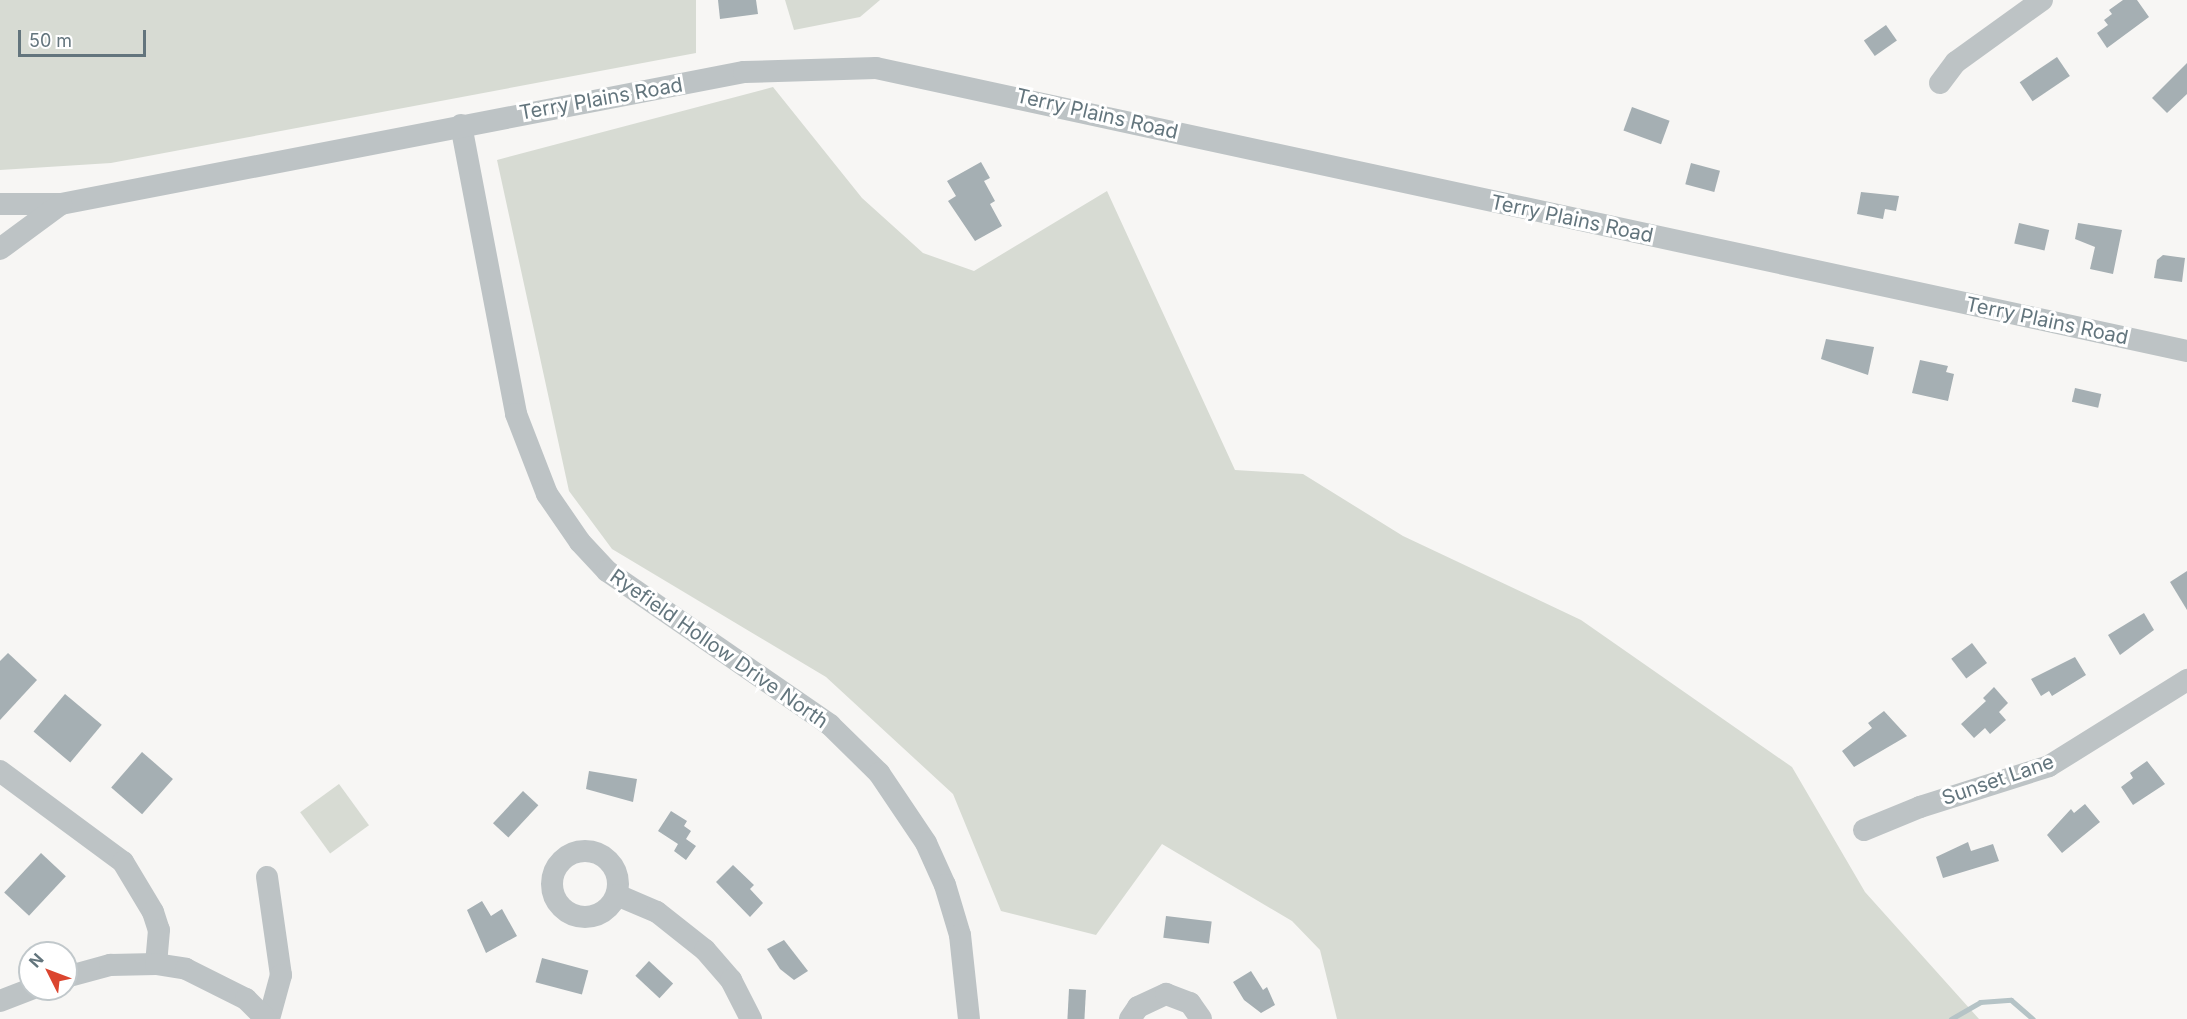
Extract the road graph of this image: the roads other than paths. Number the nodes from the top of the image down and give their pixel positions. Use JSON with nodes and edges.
{"nodes":[{"id":1,"x":2042,"y":0,"type":"edge"},
{"id":2,"x":1940,"y":83,"type":"dead end"},
{"id":3,"x":461,"y":125,"type":"junction"},
{"id":4,"x":0,"y":204,"type":"edge"},
{"id":5,"x":62,"y":204,"type":"junction"},
{"id":6,"x":0,"y":249,"type":"edge"},
{"id":7,"x":2187,"y":351,"type":"edge"},
{"id":8,"x":2187,"y":680,"type":"edge"},
{"id":9,"x":0,"y":771,"type":"edge"},
{"id":10,"x":1864,"y":830,"type":"dead end"},
{"id":11,"x":267,"y":877,"type":"dead end"},
{"id":12,"x":617,"y":895,"type":"dead end"},
{"id":13,"x":156,"y":964,"type":"junction"},
{"id":14,"x":78,"y":973,"type":"edge"},
{"id":15,"x":18,"y":994,"type":"edge"},
{"id":16,"x":0,"y":1001,"type":"edge"},
{"id":17,"x":268,"y":1019,"type":"edge"},
{"id":18,"x":751,"y":1019,"type":"edge"},
{"id":19,"x":969,"y":1019,"type":"edge"},
{"id":20,"x":1130,"y":1019,"type":"edge"},
{"id":21,"x":1201,"y":1019,"type":"edge"}],
"edges":[{"from":1,"to":2,"type":"street"},
{"from":3,"to":5,"type":"street","name":"Terry Plains Road"},
{"from":3,"to":7,"type":"street","name":"Terry Plains Road"},
{"from":3,"to":19,"type":"street","name":"Ryefield Hollow Drive North"},
{"from":4,"to":5,"type":"street","name":"Terry Plains Road"},
{"from":5,"to":6,"type":"street"},
{"from":8,"to":10,"type":"street","name":"Sunset Lane"},
{"from":9,"to":13,"type":"street"},
{"from":11,"to":17,"type":"street"},
{"from":12,"to":18,"type":"street"},
{"from":13,"to":14,"type":"street"},
{"from":13,"to":17,"type":"street"},
{"from":15,"to":16,"type":"street"},
{"from":20,"to":21,"type":"street"}]}
